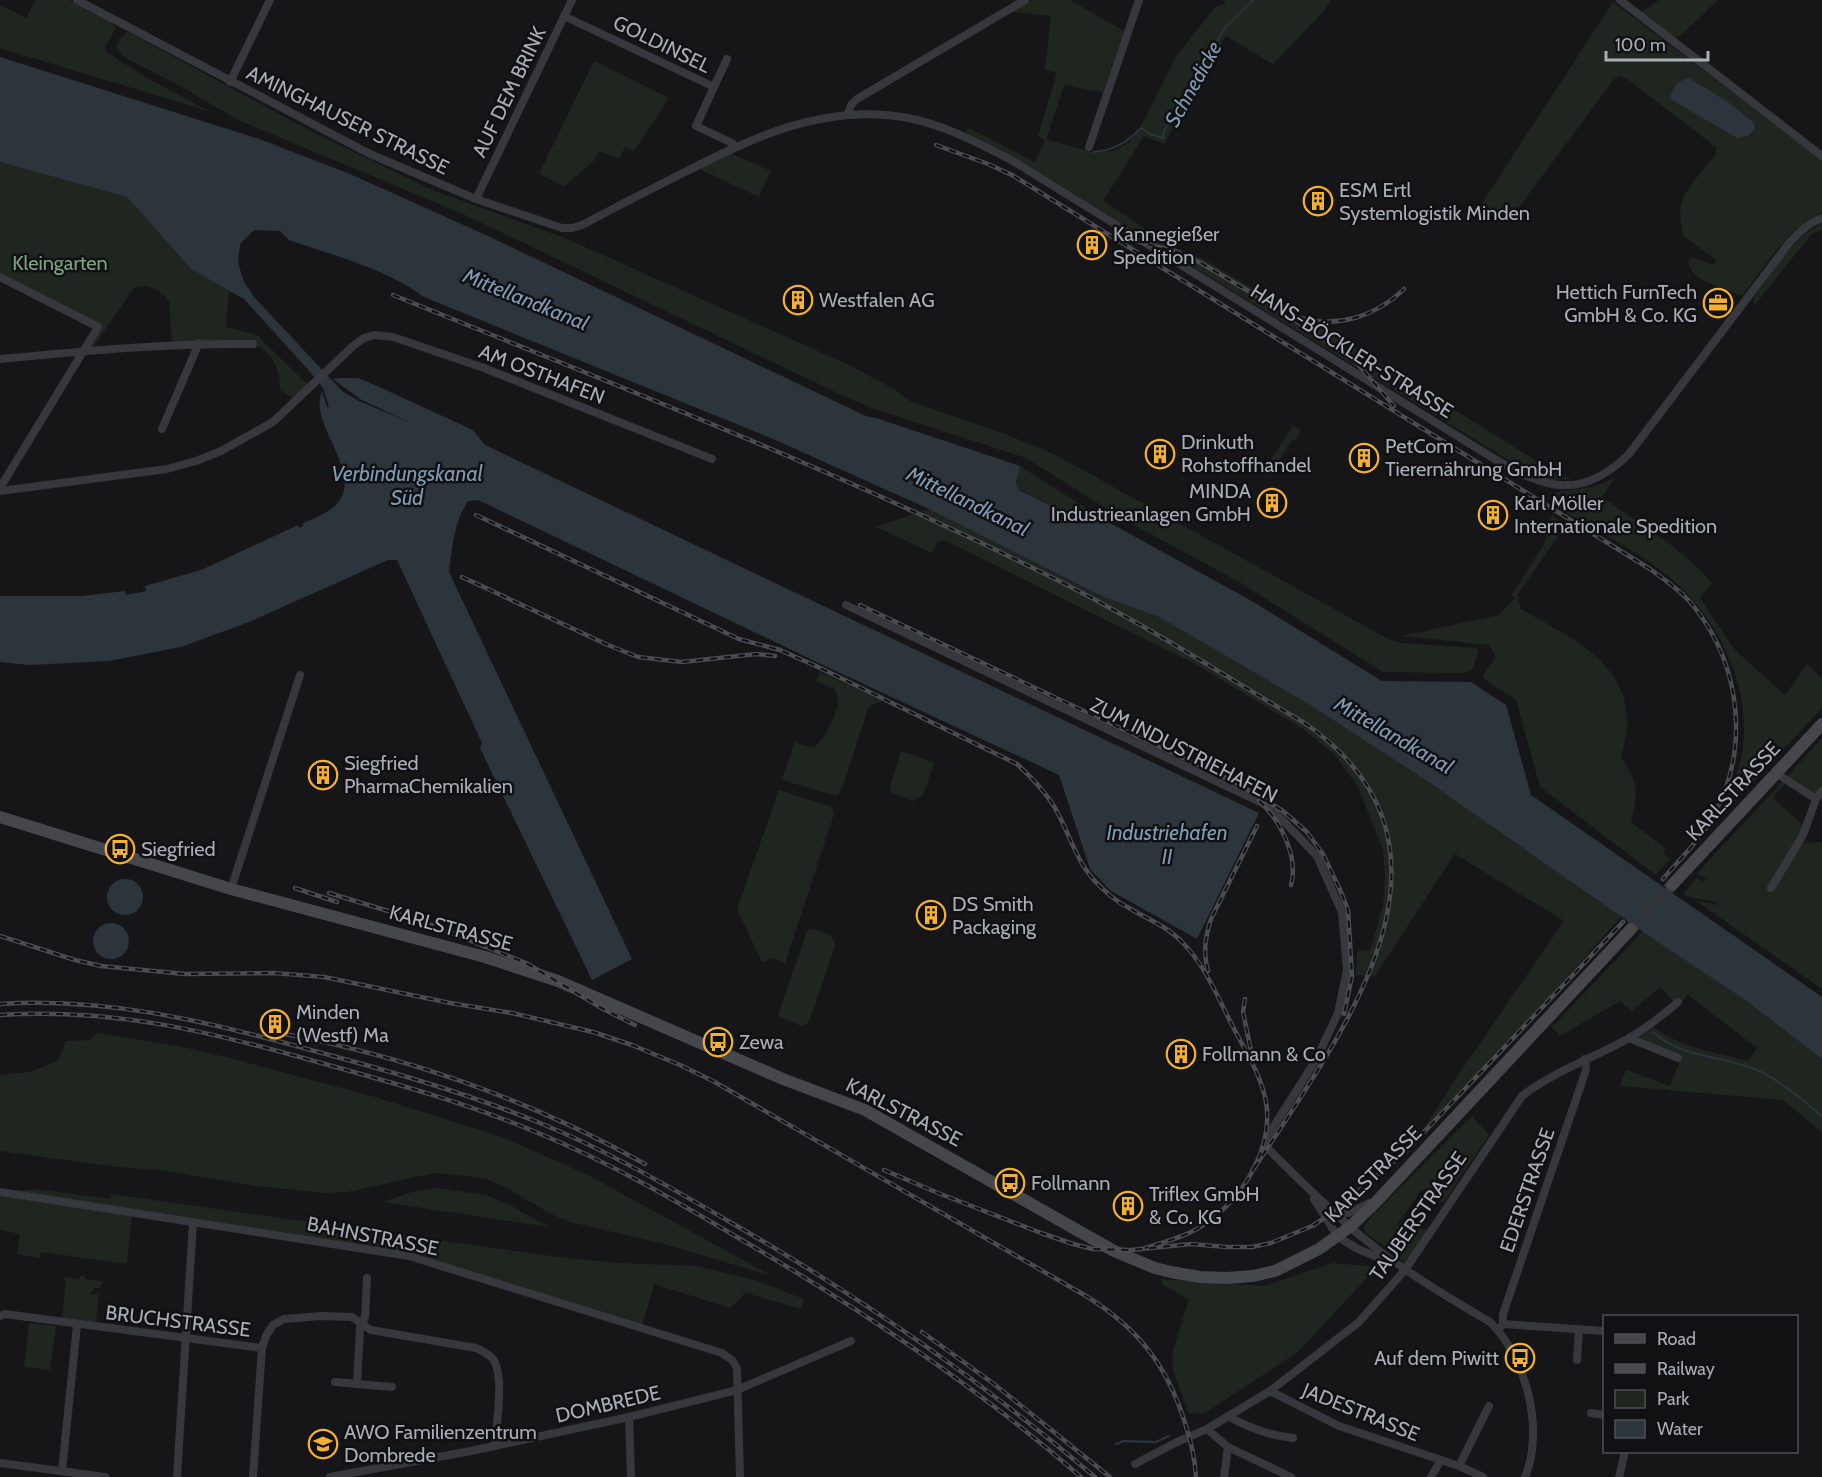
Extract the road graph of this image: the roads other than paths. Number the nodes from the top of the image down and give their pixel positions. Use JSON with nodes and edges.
{"nodes":[{"id":1,"x":77,"y":0,"type":"edge"},
{"id":2,"x":270,"y":0,"type":"edge"},
{"id":3,"x":572,"y":0,"type":"edge"},
{"id":4,"x":1025,"y":0,"type":"edge"},
{"id":5,"x":1139,"y":0,"type":"edge"},
{"id":6,"x":1620,"y":0,"type":"edge"},
{"id":7,"x":564,"y":16,"type":"junction"},
{"id":8,"x":728,"y":59,"type":"dead end"},
{"id":9,"x":230,"y":82,"type":"junction"},
{"id":10,"x":714,"y":87,"type":"junction"},
{"id":11,"x":848,"y":114,"type":"junction"},
{"id":12,"x":735,"y":147,"type":"junction"},
{"id":13,"x":1089,"y":147,"type":"dead end"},
{"id":14,"x":1822,"y":156,"type":"edge"},
{"id":15,"x":476,"y":199,"type":"junction"},
{"id":16,"x":1822,"y":218,"type":"edge"},
{"id":17,"x":0,"y":277,"type":"edge"},
{"id":18,"x":199,"y":343,"type":"junction"},
{"id":19,"x":253,"y":344,"type":"dead end"},
{"id":20,"x":84,"y":350,"type":"junction"},
{"id":21,"x":0,"y":359,"type":"edge"},
{"id":22,"x":162,"y":429,"type":"dead end"},
{"id":23,"x":712,"y":459,"type":"dead end"},
{"id":24,"x":0,"y":490,"type":"edge"},
{"id":25,"x":846,"y":605,"type":"dead end"},
{"id":26,"x":300,"y":675,"type":"dead end"},
{"id":27,"x":1822,"y":724,"type":"edge"},
{"id":28,"x":1776,"y":773,"type":"junction"},
{"id":29,"x":1822,"y":791,"type":"edge"},
{"id":30,"x":1816,"y":799,"type":"junction"},
{"id":31,"x":0,"y":818,"type":"edge"},
{"id":32,"x":1672,"y":885,"type":"tunnel mouth"},
{"id":33,"x":1771,"y":888,"type":"dead end"},
{"id":34,"x":231,"y":889,"type":"junction"},
{"id":35,"x":1631,"y":929,"type":"tunnel mouth"},
{"id":36,"x":1678,"y":1002,"type":"dead end"},
{"id":37,"x":1629,"y":1038,"type":"junction"},
{"id":38,"x":1678,"y":1058,"type":"dead end"},
{"id":39,"x":1585,"y":1059,"type":"junction"},
{"id":40,"x":1309,"y":1191,"type":"junction"},
{"id":41,"x":1387,"y":1191,"type":"junction"},
{"id":42,"x":0,"y":1192,"type":"edge"},
{"id":43,"x":1334,"y":1212,"type":"junction"},
{"id":44,"x":193,"y":1222,"type":"junction"},
{"id":45,"x":1351,"y":1226,"type":"junction"},
{"id":46,"x":1338,"y":1237,"type":"junction"},
{"id":47,"x":1406,"y":1270,"type":"junction"},
{"id":48,"x":367,"y":1278,"type":"dead end"},
{"id":49,"x":0,"y":1316,"type":"edge"},
{"id":50,"x":362,"y":1324,"type":"junction"},
{"id":51,"x":77,"y":1325,"type":"junction"},
{"id":52,"x":1500,"y":1327,"type":"junction"},
{"id":53,"x":1580,"y":1329,"type":"junction"},
{"id":54,"x":1603,"y":1331,"type":"edge"},
{"id":55,"x":184,"y":1338,"type":"junction"},
{"id":56,"x":851,"y":1341,"type":"dead end"},
{"id":57,"x":262,"y":1348,"type":"junction"},
{"id":58,"x":1577,"y":1360,"type":"dead end"},
{"id":59,"x":335,"y":1382,"type":"dead end"},
{"id":60,"x":357,"y":1384,"type":"junction"},
{"id":61,"x":392,"y":1387,"type":"dead end"},
{"id":62,"x":737,"y":1390,"type":"junction"},
{"id":63,"x":1270,"y":1391,"type":"junction"},
{"id":64,"x":1489,"y":1406,"type":"dead end"},
{"id":65,"x":1591,"y":1413,"type":"dead end"},
{"id":66,"x":1603,"y":1415,"type":"edge"},
{"id":67,"x":628,"y":1417,"type":"junction"},
{"id":68,"x":1229,"y":1417,"type":"junction"},
{"id":69,"x":1207,"y":1429,"type":"junction"},
{"id":70,"x":1293,"y":1438,"type":"dead end"},
{"id":71,"x":495,"y":1446,"type":"junction"},
{"id":72,"x":1228,"y":1447,"type":"junction"},
{"id":73,"x":1625,"y":1453,"type":"edge"},
{"id":74,"x":1441,"y":1460,"type":"junction"},
{"id":75,"x":0,"y":1463,"type":"edge"},
{"id":76,"x":1135,"y":1464,"type":"dead end"},
{"id":77,"x":1459,"y":1466,"type":"junction"},
{"id":78,"x":62,"y":1471,"type":"junction"},
{"id":79,"x":105,"y":1477,"type":"edge"},
{"id":80,"x":177,"y":1477,"type":"edge"},
{"id":81,"x":254,"y":1477,"type":"edge"},
{"id":82,"x":330,"y":1477,"type":"edge"},
{"id":83,"x":631,"y":1477,"type":"edge"},
{"id":84,"x":740,"y":1477,"type":"edge"},
{"id":85,"x":1224,"y":1477,"type":"edge"},
{"id":86,"x":1290,"y":1477,"type":"edge"},
{"id":87,"x":1431,"y":1477,"type":"edge"},
{"id":88,"x":1483,"y":1477,"type":"edge"},
{"id":89,"x":1525,"y":1477,"type":"edge"},
{"id":90,"x":1619,"y":1477,"type":"edge"}],
"edges":[{"from":1,"to":9,"type":"street","name":"AMINGHAUSER STRASSE"},
{"from":2,"to":9,"type":"street"},
{"from":3,"to":7,"type":"street","name":"AUF DEM BRINK"},
{"from":4,"to":11,"type":"street"},
{"from":5,"to":13,"type":"street"},
{"from":6,"to":14,"type":"street"},
{"from":7,"to":10,"type":"street","name":"GOLDINSEL"},
{"from":7,"to":15,"type":"street","name":"AUF DEM BRINK"},
{"from":8,"to":10,"type":"street"},
{"from":9,"to":15,"type":"street","name":"AMINGHAUSER STRASSE"},
{"from":10,"to":12,"type":"street"},
{"from":11,"to":12,"type":"street","name":"AMINGHAUSER STRASSE"},
{"from":11,"to":16,"type":"street","name":"HANS-BÖCKLER-STRASSE"},
{"from":12,"to":15,"type":"street","name":"AMINGHAUSER STRASSE"},
{"from":17,"to":20,"type":"street"},
{"from":18,"to":19,"type":"street"},
{"from":18,"to":20,"type":"street"},
{"from":18,"to":22,"type":"street"},
{"from":20,"to":21,"type":"street"},
{"from":20,"to":24,"type":"street"},
{"from":23,"to":24,"type":"street","name":"AM OSTHAFEN"},
{"from":25,"to":40,"type":"street","name":"ZUM INDUSTRIEHAFEN"},
{"from":26,"to":34,"type":"street"},
{"from":27,"to":28,"type":"street","name":"KARLSTRASSE"},
{"from":28,"to":30,"type":"street"},
{"from":28,"to":32,"type":"street","name":"KARLSTRASSE"},
{"from":29,"to":30,"type":"street"},
{"from":30,"to":33,"type":"street"},
{"from":31,"to":34,"type":"street","name":"KARLSTRASSE"},
{"from":34,"to":46,"type":"street","name":"KARLSTRASSE"},
{"from":35,"to":41,"type":"street","name":"KARLSTRASSE"},
{"from":36,"to":37,"type":"street","name":"TAUBERSTRASSE"},
{"from":37,"to":38,"type":"street"},
{"from":37,"to":39,"type":"street","name":"TAUBERSTRASSE"},
{"from":39,"to":47,"type":"street","name":"TAUBERSTRASSE"},
{"from":39,"to":52,"type":"street","name":"EDERSTRASSE"},
{"from":40,"to":43,"type":"street","name":"ZUM INDUSTRIEHAFEN"},
{"from":40,"to":46,"type":"street","name":"ZUM INDUSTRIEHAFEN"},
{"from":41,"to":43,"type":"street"},
{"from":41,"to":45,"type":"street","name":"KARLSTRASSE"},
{"from":42,"to":44,"type":"street","name":"BAHNSTRASSE"},
{"from":43,"to":45,"type":"street","name":"ZUM INDUSTRIEHAFEN"},
{"from":44,"to":55,"type":"street"},
{"from":44,"to":62,"type":"street","name":"BAHNSTRASSE"},
{"from":45,"to":46,"type":"street","name":"KARLSTRASSE"},
{"from":45,"to":47,"type":"street","name":"ZUM INDUSTRIEHAFEN"},
{"from":46,"to":47,"type":"street"},
{"from":47,"to":52,"type":"street"},
{"from":47,"to":63,"type":"street","name":"TAUBERSTRASSE"},
{"from":48,"to":50,"type":"street"},
{"from":49,"to":51,"type":"street","name":"BRUCHSTRASSE"},
{"from":50,"to":57,"type":"street","name":"BRUCHSTRASSE"},
{"from":50,"to":60,"type":"street"},
{"from":50,"to":71,"type":"street","name":"BRUCHSTRASSE"},
{"from":51,"to":55,"type":"street","name":"BRUCHSTRASSE"},
{"from":51,"to":78,"type":"street"},
{"from":52,"to":53,"type":"street"},
{"from":52,"to":89,"type":"street"},
{"from":53,"to":54,"type":"street"},
{"from":53,"to":58,"type":"street"},
{"from":55,"to":57,"type":"street","name":"BRUCHSTRASSE"},
{"from":55,"to":80,"type":"street"},
{"from":56,"to":62,"type":"street","name":"DOMBREDE"},
{"from":57,"to":81,"type":"street"},
{"from":59,"to":60,"type":"street"},
{"from":60,"to":61,"type":"street"},
{"from":62,"to":67,"type":"street","name":"DOMBREDE"},
{"from":62,"to":84,"type":"street","name":"BAHNSTRASSE"},
{"from":63,"to":68,"type":"street","name":"TAUBERSTRASSE"},
{"from":63,"to":74,"type":"street","name":"JADESTRASSE"},
{"from":64,"to":77,"type":"street"},
{"from":65,"to":66,"type":"street"},
{"from":67,"to":71,"type":"street","name":"DOMBREDE"},
{"from":67,"to":83,"type":"street"},
{"from":68,"to":69,"type":"street","name":"TAUBERSTRASSE"},
{"from":68,"to":70,"type":"street"},
{"from":69,"to":72,"type":"street"},
{"from":69,"to":76,"type":"street","name":"TAUBERSTRASSE"},
{"from":71,"to":82,"type":"street","name":"DOMBREDE"},
{"from":72,"to":85,"type":"street"},
{"from":72,"to":86,"type":"street"},
{"from":73,"to":90,"type":"street"},
{"from":74,"to":77,"type":"street","name":"JADESTRASSE"},
{"from":74,"to":87,"type":"street"},
{"from":75,"to":78,"type":"street"},
{"from":77,"to":88,"type":"street","name":"JADESTRASSE"},
{"from":78,"to":79,"type":"street"}]}
